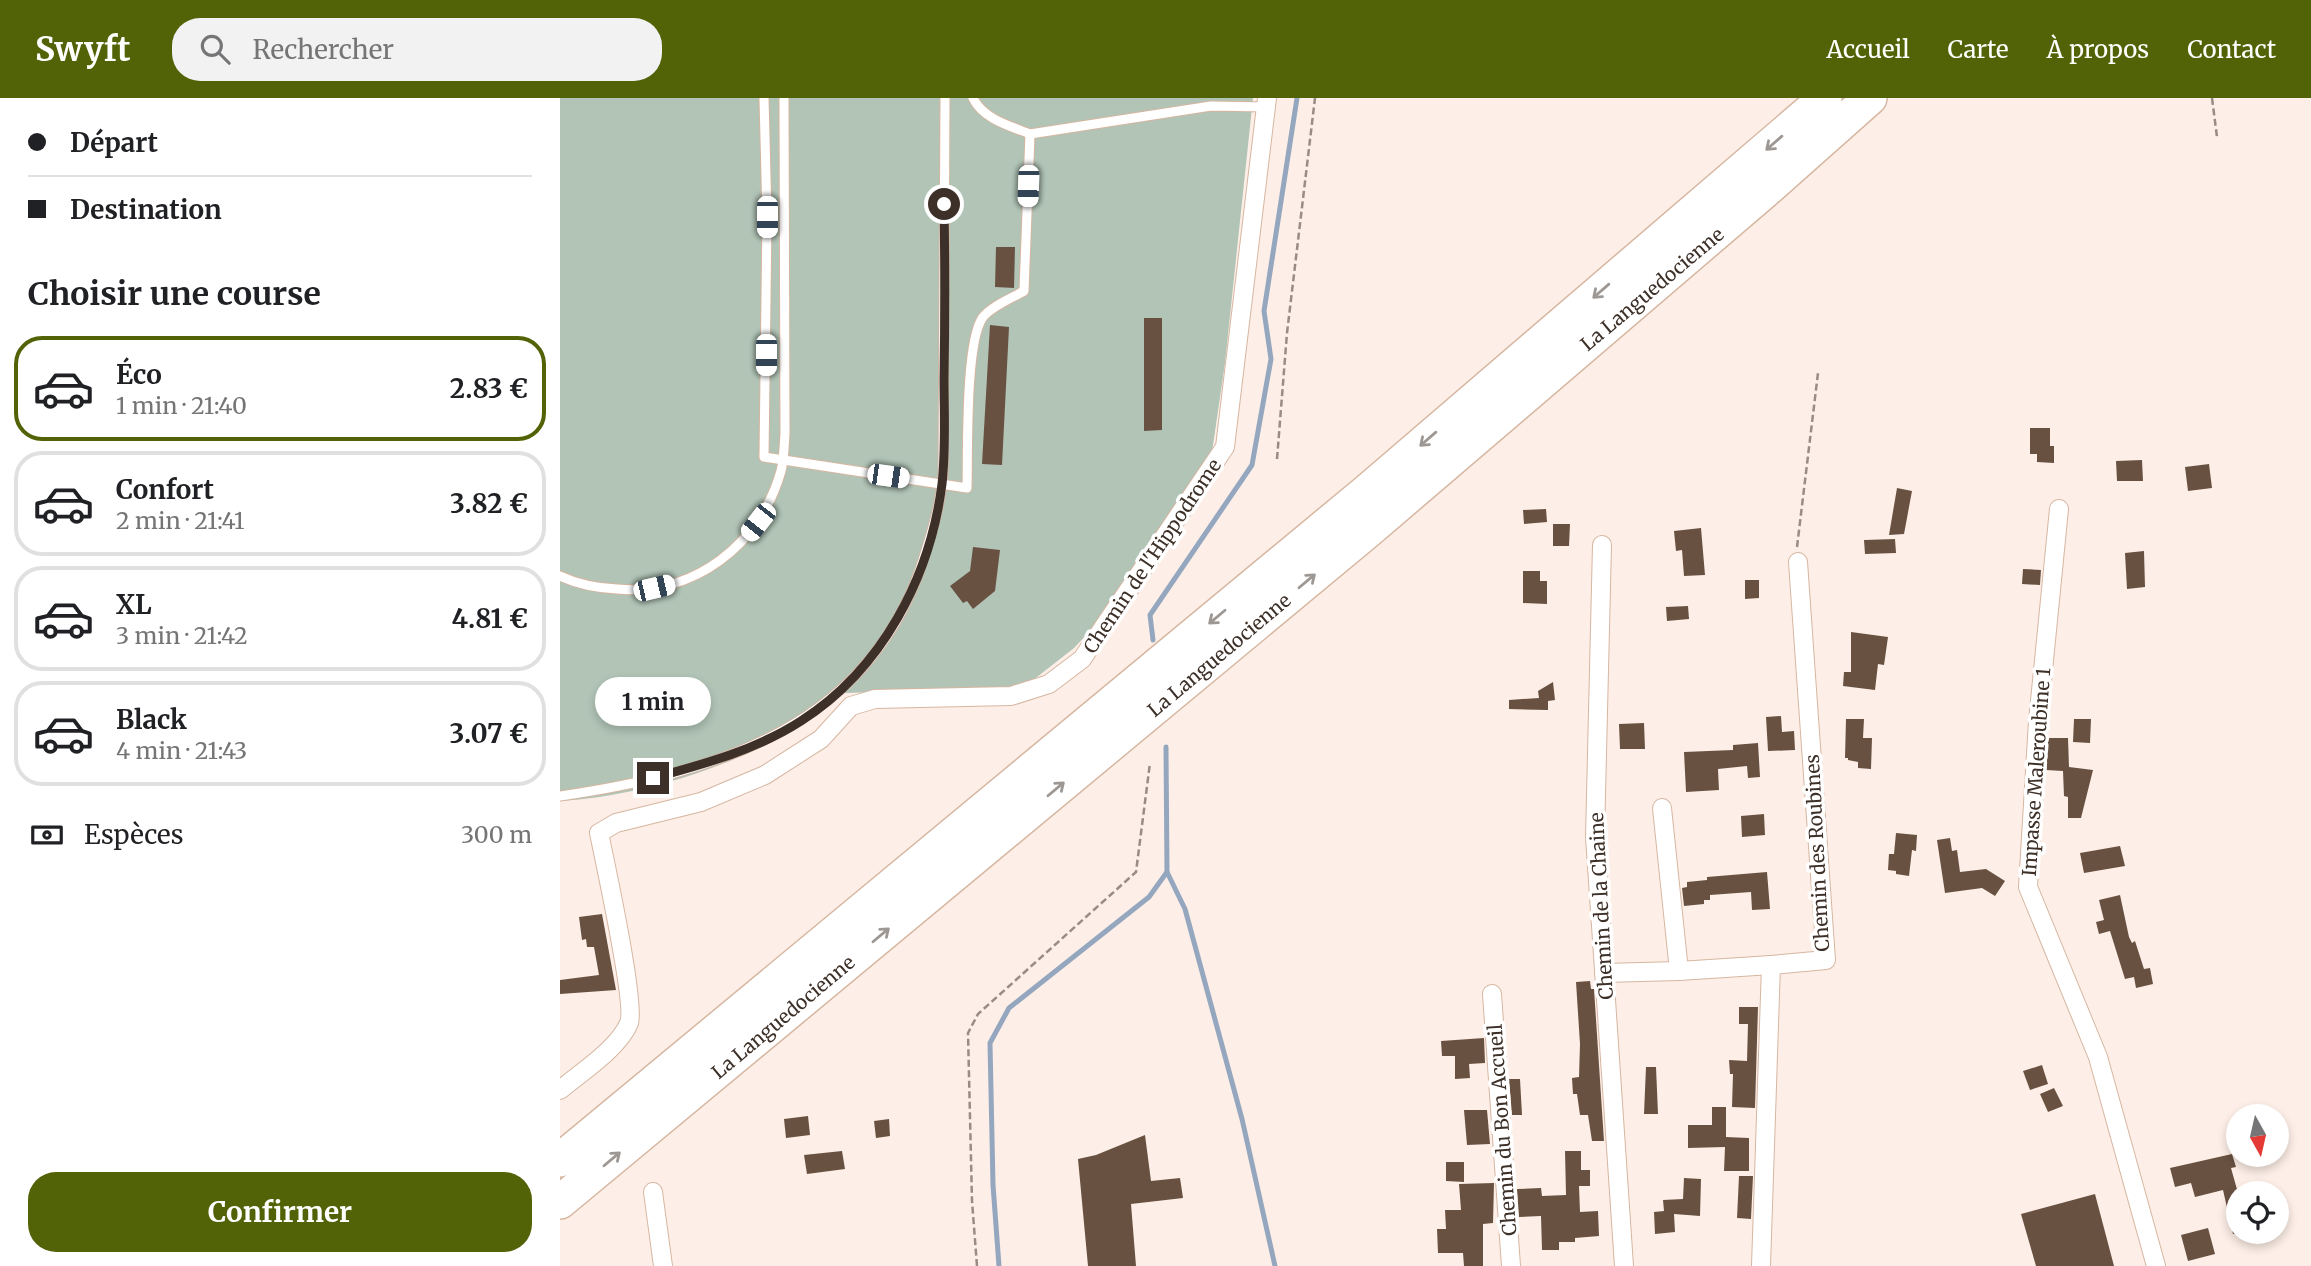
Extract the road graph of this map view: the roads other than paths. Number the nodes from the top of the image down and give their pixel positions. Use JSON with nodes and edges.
{"nodes":[{"id":1,"x":764,"y":98,"type":"edge"},
{"id":2,"x":784,"y":98,"type":"edge"},
{"id":3,"x":945,"y":98,"type":"edge"},
{"id":4,"x":973,"y":98,"type":"edge"},
{"id":5,"x":1825,"y":98,"type":"edge"},
{"id":6,"x":1870,"y":98,"type":"edge"},
{"id":7,"x":1266,"y":103,"type":"edge"},
{"id":8,"x":1030,"y":134,"type":"junction"},
{"id":9,"x":782,"y":460,"type":"junction"},
{"id":10,"x":942,"y":484,"type":"junction"},
{"id":11,"x":2059,"y":509,"type":"dead end"},
{"id":12,"x":1602,"y":545,"type":"dead end"},
{"id":13,"x":1798,"y":562,"type":"road end"},
{"id":14,"x":560,"y":576,"type":"edge"},
{"id":15,"x":560,"y":796,"type":"edge"},
{"id":16,"x":1662,"y":808,"type":"dead end"},
{"id":17,"x":1771,"y":965,"type":"junction"},
{"id":18,"x":1679,"y":971,"type":"junction"},
{"id":19,"x":1604,"y":973,"type":"junction"},
{"id":20,"x":1492,"y":994,"type":"dead end"},
{"id":21,"x":560,"y":1090,"type":"edge"},
{"id":22,"x":560,"y":1160,"type":"edge"},
{"id":23,"x":653,"y":1192,"type":"dead end"},
{"id":24,"x":560,"y":1202,"type":"edge"},
{"id":25,"x":663,"y":1266,"type":"edge"},
{"id":26,"x":1511,"y":1266,"type":"edge"},
{"id":27,"x":1624,"y":1266,"type":"edge"},
{"id":28,"x":1761,"y":1266,"type":"edge"},
{"id":29,"x":2156,"y":1266,"type":"edge"}],
"edges":[{"from":1,"to":9,"type":"lane"},
{"from":2,"to":9,"type":"lane"},
{"from":3,"to":10,"type":"lane"},
{"from":4,"to":8,"type":"lane"},
{"from":5,"to":22,"type":"highway","name":"La Languedocienne","one_way":true},
{"from":24,"to":6,"type":"highway","name":"La Languedocienne","one_way":true},
{"from":7,"to":8,"type":"lane"},
{"from":7,"to":21,"type":"street","name":"Chemin de l'Hippodrome"},
{"from":8,"to":10,"type":"lane"},
{"from":9,"to":10,"type":"lane"},
{"from":9,"to":14,"type":"lane"},
{"from":10,"to":15,"type":"lane"},
{"from":11,"to":29,"type":"street","name":"Impasse Maleroubine 1"},
{"from":12,"to":19,"type":"street","name":"Chemin de la Chaine"},
{"from":13,"to":17,"type":"street","name":"Chemin des Roubines"},
{"from":16,"to":18,"type":"street"},
{"from":17,"to":18,"type":"street"},
{"from":17,"to":28,"type":"street"},
{"from":18,"to":19,"type":"street"},
{"from":19,"to":27,"type":"street","name":"Chemin de la Chaine"},
{"from":20,"to":26,"type":"street","name":"Chemin du Bon Accueil"},
{"from":23,"to":25,"type":"street"}]}
